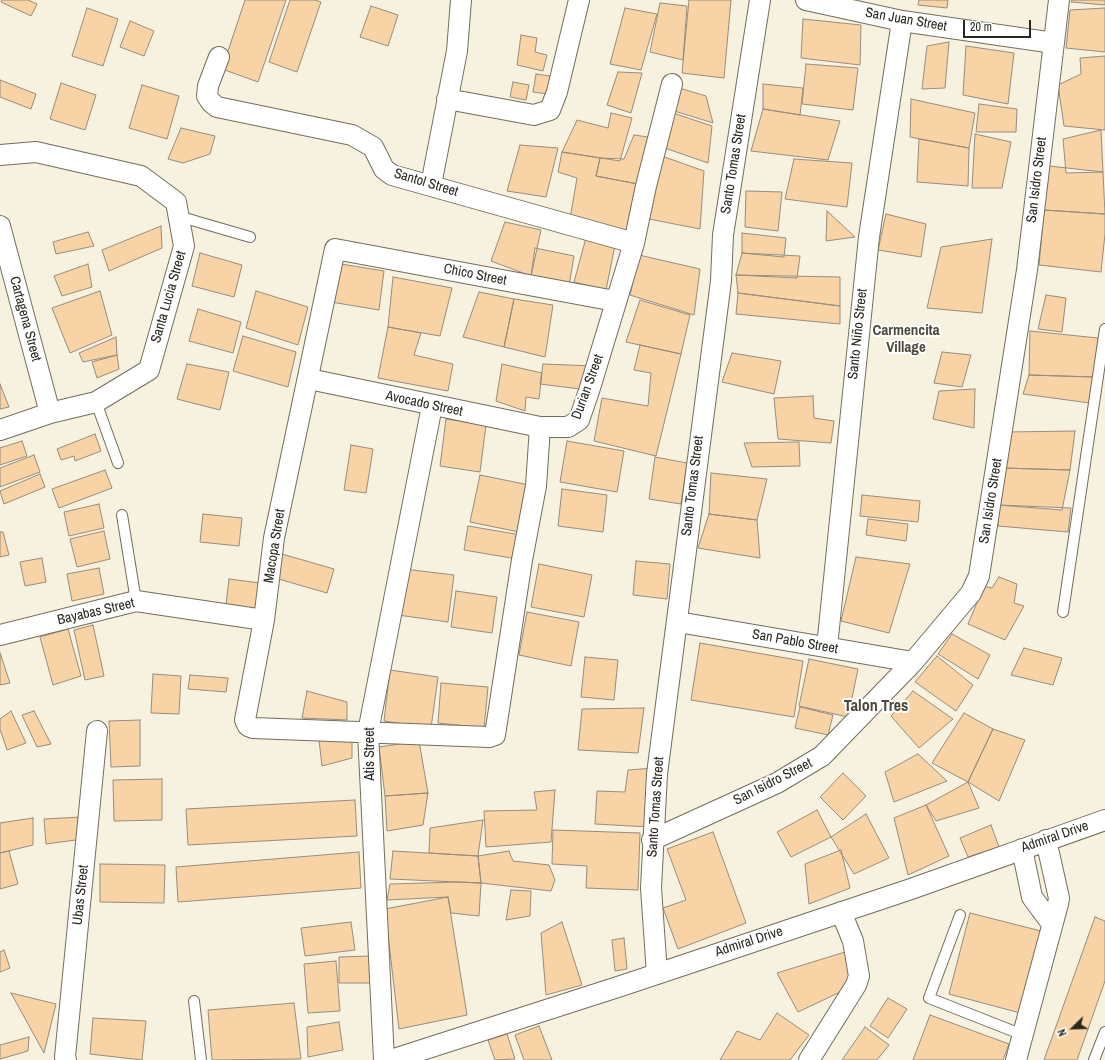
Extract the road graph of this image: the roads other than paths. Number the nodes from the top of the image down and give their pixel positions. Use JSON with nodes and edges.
{"nodes":[{"id":1,"x":462,"y":0,"type":"edge"},
{"id":2,"x":579,"y":0,"type":"edge"},
{"id":3,"x":760,"y":0,"type":"edge"},
{"id":4,"x":806,"y":0,"type":"edge"},
{"id":5,"x":1059,"y":0,"type":"edge"},
{"id":6,"x":902,"y":21,"type":"junction"},
{"id":7,"x":1054,"y":42,"type":"junction"},
{"id":8,"x":219,"y":57,"type":"dead end"},
{"id":9,"x":672,"y":84,"type":"dead end"},
{"id":10,"x":447,"y":99,"type":"junction"},
{"id":11,"x":0,"y":156,"type":"edge"},
{"id":12,"x":431,"y":185,"type":"junction"},
{"id":13,"x":178,"y":216,"type":"junction"},
{"id":14,"x":0,"y":226,"type":"edge"},
{"id":15,"x":250,"y":237,"type":"dead end"},
{"id":16,"x":634,"y":243,"type":"junction"},
{"id":17,"x":335,"y":249,"type":"joint"},
{"id":18,"x":615,"y":301,"type":"junction"},
{"id":19,"x":1105,"y":329,"type":"edge"},
{"id":20,"x":309,"y":379,"type":"junction"},
{"id":21,"x":96,"y":402,"type":"junction"},
{"id":22,"x":432,"y":406,"type":"junction"},
{"id":23,"x":50,"y":413,"type":"junction"},
{"id":24,"x":540,"y":426,"type":"junction"},
{"id":25,"x":0,"y":430,"type":"edge"},
{"id":26,"x":118,"y":463,"type":"dead end"},
{"id":27,"x":122,"y":515,"type":"dead end"},
{"id":28,"x":136,"y":601,"type":"junction"},
{"id":29,"x":1063,"y":612,"type":"dead end"},
{"id":30,"x":264,"y":620,"type":"junction"},
{"id":31,"x":678,"y":622,"type":"junction"},
{"id":32,"x":0,"y":635,"type":"edge"},
{"id":33,"x":827,"y":648,"type":"junction"},
{"id":34,"x":913,"y":662,"type":"junction"},
{"id":35,"x":97,"y":730,"type":"dead end"},
{"id":36,"x":368,"y":732,"type":"junction"},
{"id":37,"x":1105,"y":820,"type":"edge"},
{"id":38,"x":652,"y":840,"type":"junction"},
{"id":39,"x":1046,"y":840,"type":"junction"},
{"id":40,"x":1022,"y":848,"type":"junction"},
{"id":41,"x":841,"y":912,"type":"junction"},
{"id":42,"x":960,"y":915,"type":"dead end"},
{"id":43,"x":1052,"y":924,"type":"junction"},
{"id":44,"x":657,"y":974,"type":"junction"},
{"id":45,"x":194,"y":1001,"type":"dead end"},
{"id":46,"x":1105,"y":1032,"type":"edge"},
{"id":47,"x":1023,"y":1035,"type":"junction"},
{"id":48,"x":66,"y":1060,"type":"edge"},
{"id":49,"x":201,"y":1060,"type":"edge"},
{"id":50,"x":384,"y":1060,"type":"edge"},
{"id":51,"x":392,"y":1060,"type":"edge"},
{"id":52,"x":809,"y":1060,"type":"edge"},
{"id":53,"x":1016,"y":1060,"type":"edge"},
{"id":54,"x":1094,"y":1060,"type":"edge"}],
"edges":[{"from":1,"to":10,"type":"street"},
{"from":2,"to":10,"type":"street"},
{"from":3,"to":31,"type":"street","name":"Santo Tomas Street"},
{"from":4,"to":6,"type":"street","name":"San Juan Street"},
{"from":5,"to":7,"type":"street","name":"San Isidro Street"},
{"from":6,"to":7,"type":"street","name":"San Juan Street"},
{"from":6,"to":33,"type":"street","name":"Santo Niño Street"},
{"from":7,"to":34,"type":"street","name":"San Isidro Street"},
{"from":8,"to":12,"type":"street","name":"Santol Street"},
{"from":9,"to":16,"type":"street","name":"Durian Street"},
{"from":10,"to":12,"type":"street"},
{"from":11,"to":13,"type":"street","name":"Santa Lucia Street"},
{"from":12,"to":16,"type":"street","name":"Santol Street"},
{"from":13,"to":15,"type":"lane"},
{"from":13,"to":21,"type":"street","name":"Santa Lucia Street"},
{"from":14,"to":23,"type":"street","name":"Cartagena Street"},
{"from":16,"to":18,"type":"street","name":"Durian Street"},
{"from":17,"to":18,"type":"street","name":"Chico Street"},
{"from":17,"to":20,"type":"street","name":"Macopa Street"},
{"from":18,"to":24,"type":"street","name":"Durian Street"},
{"from":19,"to":29,"type":"lane"},
{"from":20,"to":22,"type":"street","name":"Avocado Street"},
{"from":20,"to":30,"type":"street","name":"Macopa Street"},
{"from":21,"to":23,"type":"street","name":"Santa Lucia Street"},
{"from":21,"to":26,"type":"lane"},
{"from":22,"to":24,"type":"street","name":"Avocado Street"},
{"from":22,"to":36,"type":"street","name":"Atis Street"},
{"from":23,"to":25,"type":"street","name":"Santa Lucia Street"},
{"from":24,"to":36,"type":"street"},
{"from":27,"to":28,"type":"lane"},
{"from":28,"to":30,"type":"street","name":"Bayabas Street"},
{"from":28,"to":32,"type":"street","name":"Bayabas Street"},
{"from":30,"to":36,"type":"street","name":"Macopa Street"},
{"from":31,"to":33,"type":"street","name":"San Pablo Street"},
{"from":31,"to":38,"type":"street","name":"Santo Tomas Street"},
{"from":33,"to":34,"type":"street","name":"San Pablo Street"},
{"from":34,"to":38,"type":"street","name":"San Isidro Street"},
{"from":35,"to":48,"type":"street","name":"Ubas Street"},
{"from":36,"to":50,"type":"street","name":"Atis Street"},
{"from":37,"to":39,"type":"street","name":"Admiral Drive"},
{"from":38,"to":44,"type":"street","name":"Santo Tomas Street"},
{"from":39,"to":40,"type":"street","name":"Admiral Drive"},
{"from":39,"to":43,"type":"street"},
{"from":40,"to":41,"type":"street","name":"Admiral Drive"},
{"from":40,"to":43,"type":"street"},
{"from":41,"to":44,"type":"street","name":"Admiral Drive"},
{"from":41,"to":52,"type":"street"},
{"from":42,"to":47,"type":"lane"},
{"from":43,"to":47,"type":"street"},
{"from":44,"to":51,"type":"street","name":"Admiral Drive"},
{"from":45,"to":49,"type":"lane"},
{"from":46,"to":54,"type":"lane"},
{"from":47,"to":53,"type":"street"}]}
